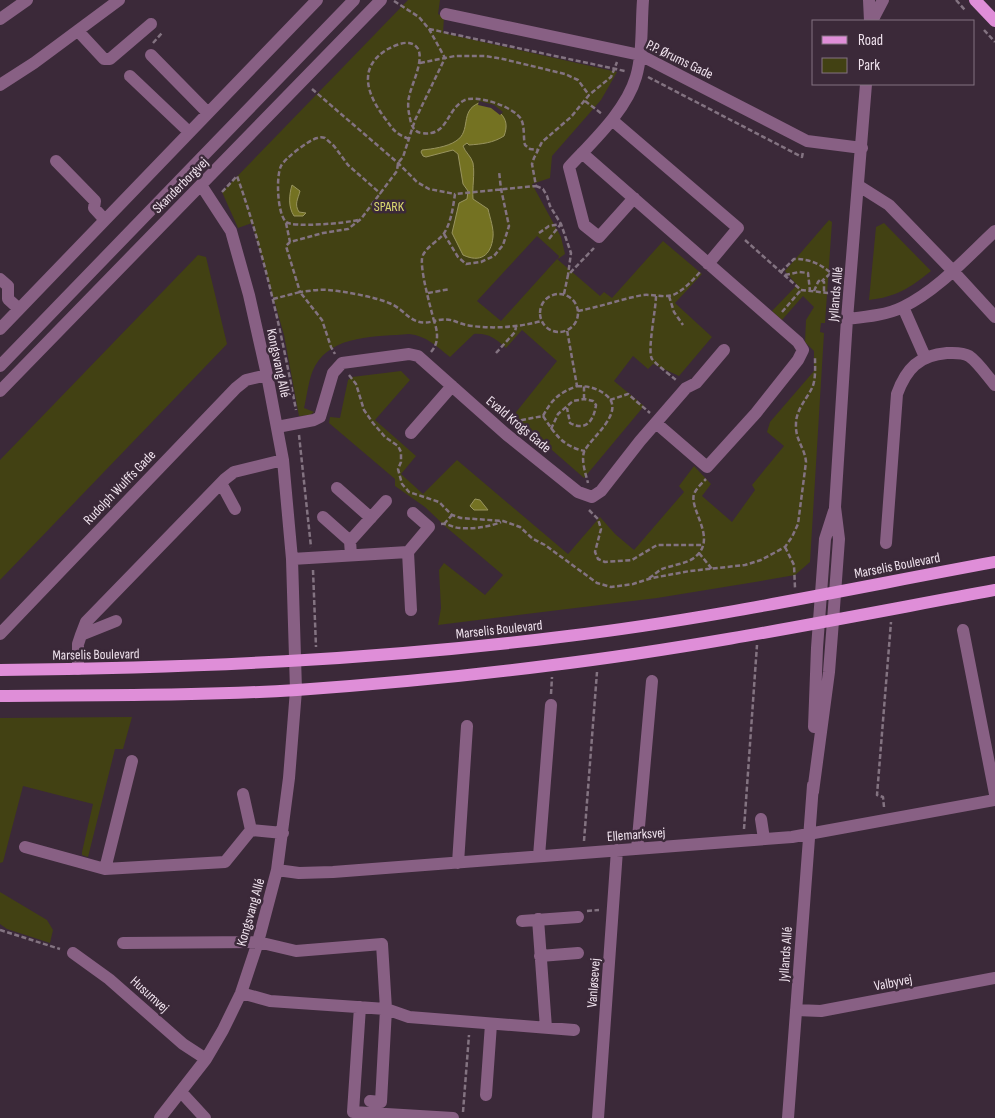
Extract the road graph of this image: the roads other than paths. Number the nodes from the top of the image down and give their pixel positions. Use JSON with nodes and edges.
{"nodes":[{"id":1,"x":27,"y":0,"type":"edge"},
{"id":2,"x":119,"y":0,"type":"edge"},
{"id":3,"x":317,"y":0,"type":"edge"},
{"id":4,"x":354,"y":0,"type":"edge"},
{"id":5,"x":380,"y":0,"type":"edge"},
{"id":6,"x":643,"y":0,"type":"edge"},
{"id":7,"x":869,"y":0,"type":"edge"},
{"id":8,"x":877,"y":0,"type":"edge"},
{"id":9,"x":882,"y":0,"type":"edge"},
{"id":10,"x":976,"y":0,"type":"edge"},
{"id":11,"x":446,"y":14,"type":"dead end"},
{"id":12,"x":0,"y":18,"type":"edge"},
{"id":13,"x":871,"y":20,"type":"edge"},
{"id":14,"x":871,"y":20,"type":"edge"},
{"id":15,"x":872,"y":20,"type":"edge"},
{"id":16,"x":995,"y":21,"type":"edge"},
{"id":17,"x":151,"y":24,"type":"dead end"},
{"id":18,"x":78,"y":31,"type":"junction"},
{"id":19,"x":150,"y":50,"type":"road end"},
{"id":20,"x":640,"y":55,"type":"junction"},
{"id":21,"x":130,"y":76,"type":"dead end"},
{"id":22,"x":0,"y":84,"type":"edge"},
{"id":23,"x":866,"y":85,"type":"edge"},
{"id":24,"x":208,"y":113,"type":"junction"},
{"id":25,"x":612,"y":120,"type":"junction"},
{"id":26,"x":189,"y":132,"type":"junction"},
{"id":27,"x":862,"y":148,"type":"junction"},
{"id":28,"x":582,"y":153,"type":"junction"},
{"id":29,"x":56,"y":161,"type":"dead end"},
{"id":30,"x":201,"y":185,"type":"junction"},
{"id":31,"x":859,"y":186,"type":"junction"},
{"id":32,"x":634,"y":198,"type":"junction"},
{"id":33,"x":105,"y":220,"type":"junction"},
{"id":34,"x":995,"y":231,"type":"edge"},
{"id":35,"x":708,"y":264,"type":"junction"},
{"id":36,"x":953,"y":271,"type":"junction"},
{"id":37,"x":0,"y":279,"type":"edge"},
{"id":38,"x":903,"y":307,"type":"junction"},
{"id":39,"x":19,"y":309,"type":"junction"},
{"id":40,"x":995,"y":317,"type":"edge"},
{"id":41,"x":847,"y":319,"type":"junction"},
{"id":42,"x":0,"y":329,"type":"edge"},
{"id":43,"x":724,"y":350,"type":"dead end"},
{"id":44,"x":925,"y":357,"type":"junction"},
{"id":45,"x":0,"y":366,"type":"edge"},
{"id":46,"x":267,"y":375,"type":"junction"},
{"id":47,"x":995,"y":385,"type":"edge"},
{"id":48,"x":452,"y":386,"type":"junction"},
{"id":49,"x":0,"y":391,"type":"edge"},
{"id":50,"x":656,"y":424,"type":"junction"},
{"id":51,"x":277,"y":427,"type":"junction"},
{"id":52,"x":411,"y":433,"type":"dead end"},
{"id":53,"x":283,"y":460,"type":"junction"},
{"id":54,"x":221,"y":483,"type":"junction"},
{"id":55,"x":337,"y":488,"type":"dead end"},
{"id":56,"x":386,"y":501,"type":"dead end"},
{"id":57,"x":835,"y":507,"type":"junction"},
{"id":58,"x":235,"y":508,"type":"dead end"},
{"id":59,"x":413,"y":513,"type":"dead end"},
{"id":60,"x":323,"y":517,"type":"dead end"},
{"id":61,"x":371,"y":518,"type":"junction"},
{"id":62,"x":350,"y":541,"type":"junction"},
{"id":63,"x":886,"y":543,"type":"dead end"},
{"id":64,"x":408,"y":552,"type":"junction"},
{"id":65,"x":351,"y":555,"type":"junction"},
{"id":66,"x":292,"y":559,"type":"junction"},
{"id":67,"x":995,"y":562,"type":"edge"},
{"id":68,"x":995,"y":590,"type":"edge"},
{"id":69,"x":835,"y":592,"type":"junction"},
{"id":70,"x":821,"y":594,"type":"junction"},
{"id":71,"x":411,"y":610,"type":"dead end"},
{"id":72,"x":116,"y":621,"type":"dead end"},
{"id":73,"x":833,"y":621,"type":"junction"},
{"id":74,"x":819,"y":623,"type":"junction"},
{"id":75,"x":963,"y":630,"type":"dead end"},
{"id":76,"x":0,"y":634,"type":"edge"},
{"id":77,"x":82,"y":635,"type":"junction"},
{"id":78,"x":296,"y":661,"type":"junction"},
{"id":79,"x":78,"y":669,"type":"junction"},
{"id":80,"x":0,"y":670,"type":"edge"},
{"id":81,"x":652,"y":681,"type":"dead end"},
{"id":82,"x":296,"y":690,"type":"junction"},
{"id":83,"x":0,"y":696,"type":"edge"},
{"id":84,"x":551,"y":705,"type":"road end"},
{"id":85,"x":467,"y":726,"type":"dead end"},
{"id":86,"x":132,"y":761,"type":"dead end"},
{"id":87,"x":813,"y":792,"type":"junction"},
{"id":88,"x":243,"y":794,"type":"dead end"},
{"id":89,"x":995,"y":794,"type":"edge"},
{"id":90,"x":995,"y":800,"type":"edge"},
{"id":91,"x":761,"y":819,"type":"dead end"},
{"id":92,"x":250,"y":830,"type":"junction"},
{"id":93,"x":282,"y":833,"type":"junction"},
{"id":94,"x":810,"y":835,"type":"junction"},
{"id":95,"x":764,"y":839,"type":"junction"},
{"id":96,"x":26,"y":847,"type":"dead end"},
{"id":97,"x":636,"y":849,"type":"junction"},
{"id":98,"x":618,"y":850,"type":"junction"},
{"id":99,"x":539,"y":856,"type":"junction"},
{"id":100,"x":458,"y":863,"type":"junction"},
{"id":101,"x":105,"y":869,"type":"junction"},
{"id":102,"x":277,"y":870,"type":"junction"},
{"id":103,"x":578,"y":917,"type":"road end"},
{"id":104,"x":538,"y":919,"type":"junction"},
{"id":105,"x":522,"y":920,"type":"dead end"},
{"id":106,"x":258,"y":942,"type":"junction"},
{"id":107,"x":123,"y":943,"type":"dead end"},
{"id":108,"x":73,"y":953,"type":"road end"},
{"id":109,"x":578,"y":953,"type":"dead end"},
{"id":110,"x":540,"y":956,"type":"junction"},
{"id":111,"x":995,"y":978,"type":"edge"},
{"id":112,"x":241,"y":993,"type":"junction"},
{"id":113,"x":360,"y":1007,"type":"junction"},
{"id":114,"x":386,"y":1009,"type":"junction"},
{"id":115,"x":796,"y":1010,"type":"junction"},
{"id":116,"x":491,"y":1024,"type":"junction"},
{"id":117,"x":546,"y":1028,"type":"junction"},
{"id":118,"x":574,"y":1030,"type":"dead end"},
{"id":119,"x":206,"y":1059,"type":"junction"},
{"id":120,"x":181,"y":1092,"type":"junction"},
{"id":121,"x":486,"y":1095,"type":"dead end"},
{"id":122,"x":370,"y":1101,"type":"dead end"},
{"id":123,"x":435,"y":1117,"type":"edge"},
{"id":124,"x":160,"y":1118,"type":"edge"},
{"id":125,"x":205,"y":1118,"type":"edge"},
{"id":126,"x":453,"y":1118,"type":"edge"},
{"id":127,"x":598,"y":1118,"type":"edge"},
{"id":128,"x":788,"y":1118,"type":"edge"}],
"edges":[{"from":1,"to":12,"type":"street"},
{"from":2,"to":18,"type":"street"},
{"from":3,"to":24,"type":"street"},
{"from":4,"to":45,"type":"street","name":"Skanderborgvej"},
{"from":5,"to":30,"type":"street","name":"Skanderborgvej"},
{"from":6,"to":20,"type":"street"},
{"from":7,"to":13,"type":"street"},
{"from":8,"to":14,"type":"street"},
{"from":9,"to":15,"type":"street"},
{"from":10,"to":16,"type":"main road"},
{"from":11,"to":20,"type":"street","name":"P.P. Ørums Gade"},
{"from":17,"to":18,"type":"street"},
{"from":18,"to":22,"type":"street"},
{"from":19,"to":24,"type":"street"},
{"from":20,"to":25,"type":"street"},
{"from":20,"to":27,"type":"street","name":"P.P. Ørums Gade"},
{"from":21,"to":26,"type":"street"},
{"from":23,"to":27,"type":"street","name":"Jyllands Allé"},
{"from":24,"to":26,"type":"street"},
{"from":25,"to":28,"type":"street"},
{"from":25,"to":35,"type":"street"},
{"from":26,"to":33,"type":"street"},
{"from":27,"to":31,"type":"street","name":"Jyllands Allé"},
{"from":28,"to":32,"type":"street"},
{"from":28,"to":32,"type":"street"},
{"from":29,"to":33,"type":"street"},
{"from":30,"to":46,"type":"street","name":"Kongsvang Allé"},
{"from":30,"to":49,"type":"street","name":"Skanderborgvej"},
{"from":31,"to":36,"type":"street"},
{"from":31,"to":41,"type":"street","name":"Jyllands Allé"},
{"from":32,"to":35,"type":"street"},
{"from":33,"to":39,"type":"street"},
{"from":34,"to":36,"type":"street"},
{"from":35,"to":50,"type":"street"},
{"from":36,"to":38,"type":"street"},
{"from":36,"to":40,"type":"street"},
{"from":37,"to":39,"type":"street"},
{"from":38,"to":41,"type":"street"},
{"from":38,"to":44,"type":"street"},
{"from":39,"to":42,"type":"street"},
{"from":41,"to":57,"type":"street","name":"Jyllands Allé"},
{"from":43,"to":50,"type":"street"},
{"from":44,"to":47,"type":"street"},
{"from":44,"to":63,"type":"street"},
{"from":46,"to":51,"type":"street","name":"Kongsvang Allé"},
{"from":46,"to":76,"type":"street","name":"Rudolph Wulffs Gade"},
{"from":48,"to":50,"type":"street","name":"Evald Krogs Gade"},
{"from":48,"to":51,"type":"street","name":"Evald Krogs Gade"},
{"from":48,"to":52,"type":"street"},
{"from":51,"to":53,"type":"street","name":"Kongsvang Allé"},
{"from":53,"to":54,"type":"street"},
{"from":53,"to":66,"type":"street","name":"Kongsvang Allé"},
{"from":54,"to":58,"type":"street"},
{"from":54,"to":77,"type":"street"},
{"from":55,"to":61,"type":"street"},
{"from":56,"to":61,"type":"street"},
{"from":57,"to":69,"type":"street","name":"Jyllands Allé"},
{"from":57,"to":70,"type":"street","name":"Jyllands Allé"},
{"from":59,"to":64,"type":"street"},
{"from":60,"to":62,"type":"street"},
{"from":61,"to":62,"type":"street"},
{"from":62,"to":65,"type":"street"},
{"from":64,"to":65,"type":"street"},
{"from":64,"to":71,"type":"street"},
{"from":65,"to":66,"type":"street"},
{"from":66,"to":78,"type":"street","name":"Kongsvang Allé"},
{"from":67,"to":69,"type":"main road","name":"Marselis Boulevard"},
{"from":68,"to":73,"type":"main road"},
{"from":69,"to":70,"type":"main road","name":"Marselis Boulevard"},
{"from":69,"to":73,"type":"street","name":"Jyllands Allé"},
{"from":70,"to":74,"type":"street","name":"Jyllands Allé"},
{"from":70,"to":78,"type":"main road","name":"Marselis Boulevard"},
{"from":72,"to":77,"type":"street"},
{"from":73,"to":74,"type":"main road"},
{"from":73,"to":87,"type":"street","name":"Jyllands Allé"},
{"from":74,"to":82,"type":"main road"},
{"from":74,"to":87,"type":"street","name":"Jyllands Allé"},
{"from":75,"to":89,"type":"street"},
{"from":77,"to":79,"type":"street"},
{"from":78,"to":79,"type":"main road","name":"Marselis Boulevard"},
{"from":78,"to":82,"type":"street","name":"Kongsvang Allé"},
{"from":79,"to":80,"type":"main road","name":"Marselis Boulevard"},
{"from":81,"to":97,"type":"street"},
{"from":82,"to":83,"type":"main road"},
{"from":82,"to":93,"type":"street","name":"Kongsvang Allé"},
{"from":84,"to":99,"type":"street"},
{"from":85,"to":100,"type":"street"},
{"from":86,"to":101,"type":"street"},
{"from":87,"to":94,"type":"street","name":"Jyllands Allé"},
{"from":88,"to":92,"type":"street"},
{"from":90,"to":94,"type":"street","name":"Ellemarksvej"},
{"from":91,"to":95,"type":"street"},
{"from":92,"to":93,"type":"street"},
{"from":92,"to":101,"type":"street"},
{"from":93,"to":102,"type":"street","name":"Kongsvang Allé"},
{"from":94,"to":95,"type":"street","name":"Ellemarksvej"},
{"from":94,"to":115,"type":"street","name":"Jyllands Allé"},
{"from":95,"to":97,"type":"street","name":"Ellemarksvej"},
{"from":96,"to":101,"type":"street"},
{"from":97,"to":98,"type":"street","name":"Ellemarksvej"},
{"from":98,"to":99,"type":"street","name":"Ellemarksvej"},
{"from":98,"to":127,"type":"street","name":"Vanløsevej"},
{"from":99,"to":100,"type":"street","name":"Ellemarksvej"},
{"from":100,"to":102,"type":"street","name":"Ellemarksvej"},
{"from":102,"to":106,"type":"street","name":"Kongsvang Allé"},
{"from":103,"to":104,"type":"street"},
{"from":104,"to":105,"type":"street"},
{"from":104,"to":110,"type":"street"},
{"from":106,"to":107,"type":"street"},
{"from":106,"to":112,"type":"street","name":"Kongsvang Allé"},
{"from":106,"to":114,"type":"street"},
{"from":108,"to":119,"type":"street","name":"Husumvej"},
{"from":109,"to":110,"type":"street"},
{"from":110,"to":117,"type":"street"},
{"from":111,"to":115,"type":"street","name":"Valbyvej"},
{"from":112,"to":113,"type":"street"},
{"from":112,"to":119,"type":"street","name":"Kongsvang Allé"},
{"from":113,"to":114,"type":"street"},
{"from":113,"to":123,"type":"street"},
{"from":114,"to":116,"type":"street"},
{"from":114,"to":122,"type":"street"},
{"from":115,"to":128,"type":"street","name":"Jyllands Allé"},
{"from":116,"to":117,"type":"street"},
{"from":116,"to":121,"type":"street"},
{"from":117,"to":118,"type":"street"},
{"from":119,"to":120,"type":"street","name":"Kongsvang Allé"},
{"from":120,"to":124,"type":"street","name":"Kongsvang Allé"},
{"from":120,"to":125,"type":"street"},
{"from":123,"to":126,"type":"street"}]}
